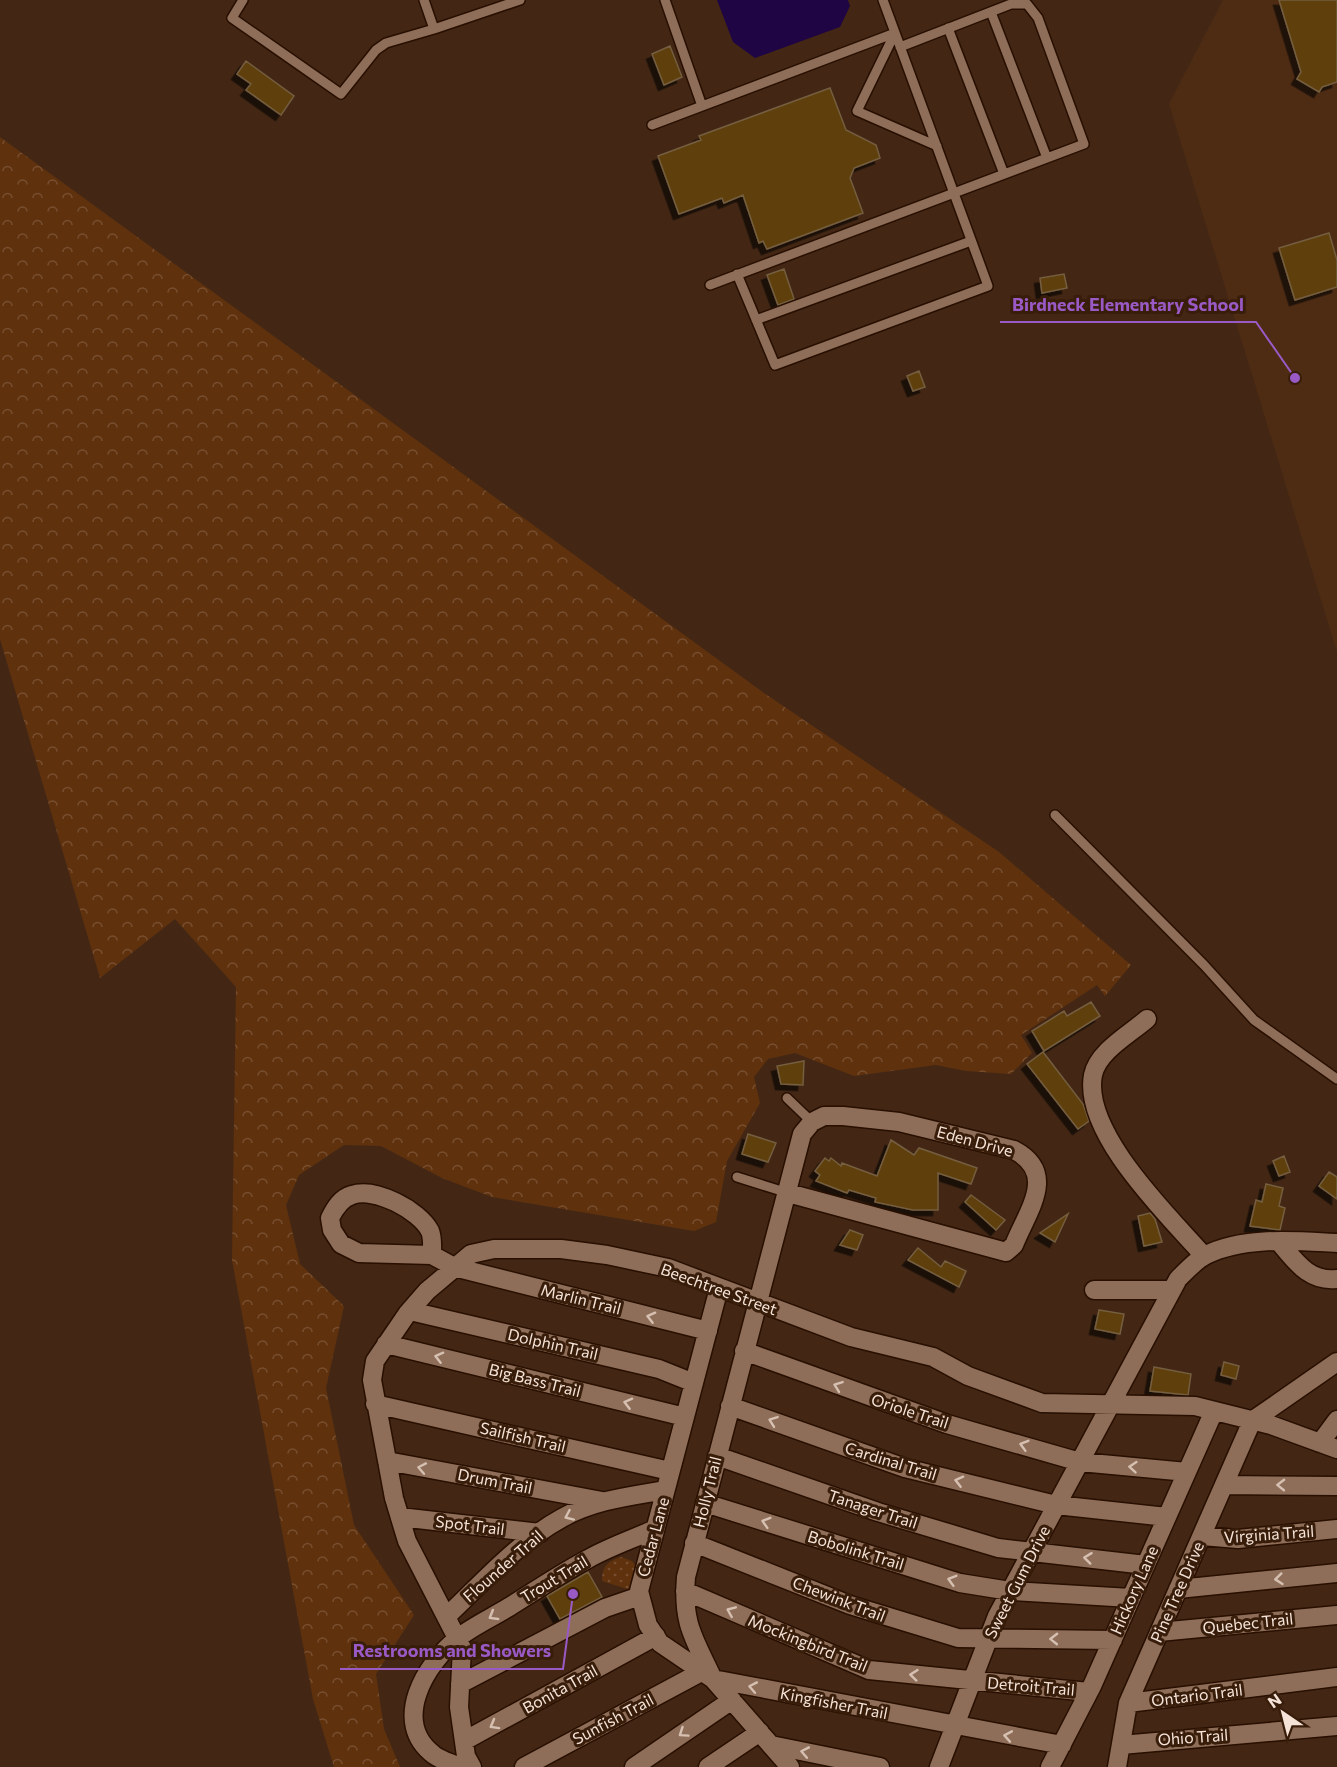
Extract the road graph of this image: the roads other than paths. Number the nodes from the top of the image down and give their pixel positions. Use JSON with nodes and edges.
{"nodes":[{"id":1,"x":243,"y":0,"type":"edge"},
{"id":2,"x":424,"y":0,"type":"edge"},
{"id":3,"x":520,"y":0,"type":"edge"},
{"id":4,"x":665,"y":0,"type":"edge"},
{"id":5,"x":883,"y":0,"type":"edge"},
{"id":6,"x":991,"y":12,"type":"junction"},
{"id":7,"x":948,"y":28,"type":"junction"},
{"id":8,"x":434,"y":29,"type":"junction"},
{"id":9,"x":895,"y":33,"type":"junction"},
{"id":10,"x":900,"y":46,"type":"junction"},
{"id":11,"x":702,"y":106,"type":"junction"},
{"id":12,"x":652,"y":124,"type":"dead end"},
{"id":13,"x":937,"y":146,"type":"junction"},
{"id":14,"x":1047,"y":158,"type":"junction"},
{"id":15,"x":1004,"y":174,"type":"junction"},
{"id":16,"x":954,"y":193,"type":"junction"},
{"id":17,"x":971,"y":241,"type":"junction"},
{"id":18,"x":737,"y":274,"type":"junction"},
{"id":19,"x":710,"y":285,"type":"dead end"},
{"id":20,"x":756,"y":320,"type":"junction"},
{"id":21,"x":1055,"y":815,"type":"dead end"},
{"id":22,"x":1147,"y":1019,"type":"dead end"},
{"id":23,"x":1337,"y":1079,"type":"edge"},
{"id":24,"x":787,"y":1098,"type":"dead end"},
{"id":25,"x":812,"y":1122,"type":"junction"},
{"id":26,"x":736,"y":1177,"type":"dead end"},
{"id":27,"x":788,"y":1193,"type":"junction"},
{"id":28,"x":1279,"y":1242,"type":"junction"},
{"id":29,"x":1337,"y":1243,"type":"edge"},
{"id":30,"x":432,"y":1255,"type":"junction"},
{"id":31,"x":1204,"y":1256,"type":"junction"},
{"id":32,"x":454,"y":1267,"type":"junction"},
{"id":33,"x":1337,"y":1279,"type":"edge"},
{"id":34,"x":719,"y":1288,"type":"junction"},
{"id":35,"x":1094,"y":1290,"type":"dead end"},
{"id":36,"x":1172,"y":1290,"type":"junction"},
{"id":37,"x":756,"y":1302,"type":"junction"},
{"id":38,"x":410,"y":1311,"type":"junction"},
{"id":39,"x":708,"y":1331,"type":"junction"},
{"id":40,"x":386,"y":1344,"type":"junction"},
{"id":41,"x":744,"y":1351,"type":"junction"},
{"id":42,"x":1337,"y":1362,"type":"edge"},
{"id":43,"x":694,"y":1383,"type":"junction"},
{"id":44,"x":375,"y":1404,"type":"junction"},
{"id":45,"x":1110,"y":1404,"type":"junction"},
{"id":46,"x":730,"y":1406,"type":"junction"},
{"id":47,"x":1214,"y":1411,"type":"junction"},
{"id":48,"x":685,"y":1417,"type":"junction"},
{"id":49,"x":1337,"y":1420,"type":"edge"},
{"id":50,"x":1252,"y":1421,"type":"junction"},
{"id":51,"x":1329,"y":1446,"type":"edge"},
{"id":52,"x":717,"y":1456,"type":"junction"},
{"id":53,"x":387,"y":1461,"type":"junction"},
{"id":54,"x":1080,"y":1462,"type":"junction"},
{"id":55,"x":670,"y":1471,"type":"junction"},
{"id":56,"x":1187,"y":1472,"type":"junction"},
{"id":57,"x":1224,"y":1485,"type":"junction"},
{"id":58,"x":1337,"y":1486,"type":"edge"},
{"id":59,"x":665,"y":1490,"type":"junction"},
{"id":60,"x":603,"y":1502,"type":"junction"},
{"id":61,"x":705,"y":1503,"type":"junction"},
{"id":62,"x":1056,"y":1505,"type":"junction"},
{"id":63,"x":400,"y":1517,"type":"junction"},
{"id":64,"x":1167,"y":1517,"type":"junction"},
{"id":65,"x":655,"y":1529,"type":"junction"},
{"id":66,"x":1337,"y":1529,"type":"edge"},
{"id":67,"x":540,"y":1533,"type":"junction"},
{"id":68,"x":1202,"y":1536,"type":"junction"},
{"id":69,"x":694,"y":1543,"type":"junction"},
{"id":70,"x":1031,"y":1551,"type":"junction"},
{"id":71,"x":1146,"y":1565,"type":"junction"},
{"id":72,"x":1337,"y":1573,"type":"edge"},
{"id":73,"x":1178,"y":1589,"type":"junction"},
{"id":74,"x":685,"y":1591,"type":"junction"},
{"id":75,"x":1010,"y":1591,"type":"junction"},
{"id":76,"x":640,"y":1596,"type":"junction"},
{"id":77,"x":1131,"y":1598,"type":"junction"},
{"id":78,"x":1337,"y":1615,"type":"edge"},
{"id":79,"x":446,"y":1617,"type":"junction"},
{"id":80,"x":1159,"y":1632,"type":"junction"},
{"id":81,"x":656,"y":1636,"type":"junction"},
{"id":82,"x":989,"y":1637,"type":"junction"},
{"id":83,"x":458,"y":1638,"type":"junction"},
{"id":84,"x":1113,"y":1640,"type":"junction"},
{"id":85,"x":708,"y":1675,"type":"junction"},
{"id":86,"x":1337,"y":1677,"type":"edge"},
{"id":87,"x":972,"y":1681,"type":"junction"},
{"id":88,"x":460,"y":1684,"type":"junction"},
{"id":89,"x":1089,"y":1692,"type":"junction"},
{"id":90,"x":732,"y":1700,"type":"junction"},
{"id":91,"x":1128,"y":1703,"type":"junction"},
{"id":92,"x":1337,"y":1726,"type":"edge"},
{"id":93,"x":954,"y":1727,"type":"junction"},
{"id":94,"x":766,"y":1739,"type":"junction"},
{"id":95,"x":464,"y":1742,"type":"junction"},
{"id":96,"x":1121,"y":1745,"type":"junction"},
{"id":97,"x":1062,"y":1746,"type":"junction"},
{"id":98,"x":786,"y":1766,"type":"edge"},
{"id":99,"x":459,"y":1767,"type":"edge"},
{"id":100,"x":472,"y":1767,"type":"edge"},
{"id":101,"x":524,"y":1767,"type":"edge"},
{"id":102,"x":633,"y":1767,"type":"edge"},
{"id":103,"x":708,"y":1767,"type":"edge"},
{"id":104,"x":880,"y":1767,"type":"edge"},
{"id":105,"x":939,"y":1767,"type":"edge"},
{"id":106,"x":1050,"y":1767,"type":"edge"},
{"id":107,"x":1117,"y":1767,"type":"edge"}],
"edges":[{"from":1,"to":8,"type":"lane"},
{"from":2,"to":8,"type":"lane"},
{"from":3,"to":8,"type":"lane"},
{"from":4,"to":11,"type":"lane"},
{"from":5,"to":9,"type":"lane"},
{"from":6,"to":7,"type":"lane"},
{"from":6,"to":14,"type":"lane"},
{"from":6,"to":14,"type":"lane"},
{"from":7,"to":10,"type":"lane"},
{"from":7,"to":15,"type":"lane"},
{"from":9,"to":10,"type":"lane"},
{"from":9,"to":11,"type":"lane"},
{"from":9,"to":13,"type":"lane"},
{"from":10,"to":13,"type":"lane"},
{"from":11,"to":12,"type":"lane"},
{"from":13,"to":16,"type":"lane"},
{"from":14,"to":15,"type":"lane"},
{"from":15,"to":16,"type":"lane"},
{"from":16,"to":17,"type":"lane"},
{"from":16,"to":18,"type":"lane"},
{"from":17,"to":20,"type":"lane"},
{"from":17,"to":20,"type":"lane"},
{"from":18,"to":19,"type":"lane"},
{"from":18,"to":20,"type":"lane"},
{"from":21,"to":23,"type":"lane"},
{"from":22,"to":31,"type":"street"},
{"from":24,"to":25,"type":"lane"},
{"from":25,"to":27,"type":"street"},
{"from":25,"to":27,"type":"street","name":"Eden Drive"},
{"from":26,"to":27,"type":"lane"},
{"from":27,"to":37,"type":"street"},
{"from":28,"to":29,"type":"street"},
{"from":28,"to":31,"type":"street"},
{"from":28,"to":33,"type":"street"},
{"from":30,"to":30,"type":"street"},
{"from":30,"to":32,"type":"street","name":"Marlin Trail"},
{"from":31,"to":36,"type":"street","name":"Sweet Gum Drive"},
{"from":32,"to":34,"type":"street","name":"Beechtree Street"},
{"from":32,"to":38,"type":"street","name":"Beechtree Street"},
{"from":39,"to":32,"type":"street","name":"Marlin Trail","one_way":true},
{"from":34,"to":37,"type":"street","name":"Beechtree Street"},
{"from":34,"to":39,"type":"street","name":"Cedar Lane"},
{"from":35,"to":36,"type":"street"},
{"from":36,"to":45,"type":"street","name":"Sweet Gum Drive"},
{"from":37,"to":41,"type":"street","name":"Holly Trail"},
{"from":37,"to":45,"type":"street","name":"Beechtree Street"},
{"from":38,"to":40,"type":"street","name":"Beechtree Street"},
{"from":38,"to":43,"type":"street","name":"Dolphin Trail"},
{"from":39,"to":43,"type":"street","name":"Cedar Lane"},
{"from":40,"to":44,"type":"street","name":"Beechtree Street"},
{"from":48,"to":40,"type":"street","name":"Big Bass Trail","one_way":true},
{"from":41,"to":46,"type":"street","name":"Holly Trail"},
{"from":54,"to":41,"type":"street","name":"Oriole Trail","one_way":true},
{"from":42,"to":50,"type":"street"},
{"from":43,"to":48,"type":"street","name":"Cedar Lane"},
{"from":44,"to":53,"type":"street","name":"Beechtree Street"},
{"from":44,"to":55,"type":"street","name":"Sailfish Trail"},
{"from":45,"to":47,"type":"street","name":"Beechtree Street"},
{"from":45,"to":54,"type":"street","name":"Sweet Gum Drive"},
{"from":46,"to":52,"type":"street","name":"Holly Trail"},
{"from":62,"to":46,"type":"street","name":"Cardinal Trail","one_way":true},
{"from":47,"to":50,"type":"street","name":"Beechtree Street"},
{"from":47,"to":56,"type":"street","name":"Hickory Lane"},
{"from":48,"to":55,"type":"street","name":"Cedar Lane"},
{"from":49,"to":51,"type":"street"},
{"from":50,"to":51,"type":"street","name":"Beechtree Street"},
{"from":50,"to":57,"type":"street","name":"Pine Tree Drive"},
{"from":52,"to":61,"type":"street","name":"Holly Trail"},
{"from":52,"to":70,"type":"street","name":"Tanager Trail"},
{"from":60,"to":53,"type":"street","name":"Drum Trail","one_way":true},
{"from":53,"to":63,"type":"street","name":"Beechtree Street"},
{"from":56,"to":54,"type":"street","name":"Oriole Trail","one_way":true},
{"from":54,"to":62,"type":"street","name":"Sweet Gum Drive"},
{"from":55,"to":59,"type":"street","name":"Cedar Lane"},
{"from":56,"to":64,"type":"street","name":"Hickory Lane"},
{"from":58,"to":57,"type":"street","one_way":true},
{"from":57,"to":68,"type":"street","name":"Pine Tree Drive"},
{"from":59,"to":60,"type":"street","name":"Flounder Trail"},
{"from":59,"to":65,"type":"street","name":"Cedar Lane"},
{"from":60,"to":67,"type":"street","name":"Flounder Trail","one_way":true},
{"from":61,"to":69,"type":"street","name":"Holly Trail"},
{"from":75,"to":61,"type":"street","name":"Bobolink Trail","one_way":true},
{"from":62,"to":64,"type":"street","name":"Cardinal Trail"},
{"from":62,"to":70,"type":"street","name":"Sweet Gum Drive"},
{"from":63,"to":67,"type":"street","name":"Spot Trail"},
{"from":63,"to":79,"type":"street","name":"Beechtree Street"},
{"from":64,"to":71,"type":"street","name":"Hickory Lane"},
{"from":65,"to":76,"type":"street","name":"Cedar Lane"},
{"from":65,"to":83,"type":"street","name":"Trout Trail","one_way":true},
{"from":66,"to":68,"type":"street","name":"Virginia Trail"},
{"from":67,"to":79,"type":"street","name":"Flounder Trail"},
{"from":68,"to":73,"type":"street","name":"Pine Tree Drive"},
{"from":69,"to":74,"type":"street","name":"Holly Trail"},
{"from":69,"to":82,"type":"street","name":"Chewink Trail"},
{"from":71,"to":70,"type":"street","name":"Tanager Trail","one_way":true},
{"from":70,"to":75,"type":"street","name":"Sweet Gum Drive"},
{"from":71,"to":77,"type":"street","name":"Hickory Lane"},
{"from":72,"to":73,"type":"street","one_way":true},
{"from":73,"to":80,"type":"street","name":"Pine Tree Drive"},
{"from":74,"to":85,"type":"street","name":"Holly Trail"},
{"from":87,"to":74,"type":"street","name":"Mockingbird Trail","one_way":true},
{"from":75,"to":77,"type":"street","name":"Bobolink Trail"},
{"from":75,"to":82,"type":"street","name":"Sweet Gum Drive"},
{"from":76,"to":81,"type":"street","name":"Cedar Lane"},
{"from":76,"to":88,"type":"street"},
{"from":77,"to":84,"type":"street","name":"Hickory Lane"},
{"from":78,"to":80,"type":"street","name":"Quebec Trail"},
{"from":79,"to":83,"type":"street","name":"Beechtree Street"},
{"from":80,"to":91,"type":"street","name":"Pine Tree Drive"},
{"from":81,"to":85,"type":"street","name":"Cedar Lane"},
{"from":81,"to":95,"type":"street","name":"Bonita Trail","one_way":true},
{"from":84,"to":82,"type":"street","name":"Chewink Trail","one_way":true},
{"from":82,"to":87,"type":"street","name":"Sweet Gum Drive"},
{"from":83,"to":88,"type":"street","name":"Beechtree Street"},
{"from":83,"to":99,"type":"street","name":"Trout Trail"},
{"from":84,"to":89,"type":"street","name":"Hickory Lane"},
{"from":85,"to":90,"type":"street","name":"Cedar Lane"},
{"from":93,"to":85,"type":"street","name":"Kingfisher Trail","one_way":true},
{"from":85,"to":101,"type":"street","name":"Sunfish Trail"},
{"from":86,"to":91,"type":"street","name":"Ontario Trail"},
{"from":87,"to":89,"type":"street","name":"Detroit Trail"},
{"from":87,"to":93,"type":"street","name":"Sweet Gum Drive"},
{"from":88,"to":95,"type":"street","name":"Beechtree Street"},
{"from":89,"to":97,"type":"street","name":"Hickory Lane"},
{"from":90,"to":94,"type":"street","name":"Cedar Lane"},
{"from":90,"to":102,"type":"street","one_way":true},
{"from":91,"to":96,"type":"street","name":"Pine Tree Drive"},
{"from":92,"to":96,"type":"street","name":"Ohio Trail"},
{"from":97,"to":93,"type":"street","name":"Kingfisher Trail","one_way":true},
{"from":93,"to":105,"type":"street","name":"Sweet Gum Drive"},
{"from":94,"to":98,"type":"street","name":"Cedar Lane"},
{"from":94,"to":103,"type":"street"},
{"from":104,"to":94,"type":"street","one_way":true},
{"from":95,"to":100,"type":"street","name":"Beechtree Street"},
{"from":96,"to":107,"type":"street","name":"Pine Tree Drive"},
{"from":97,"to":106,"type":"street","name":"Hickory Lane"}]}
